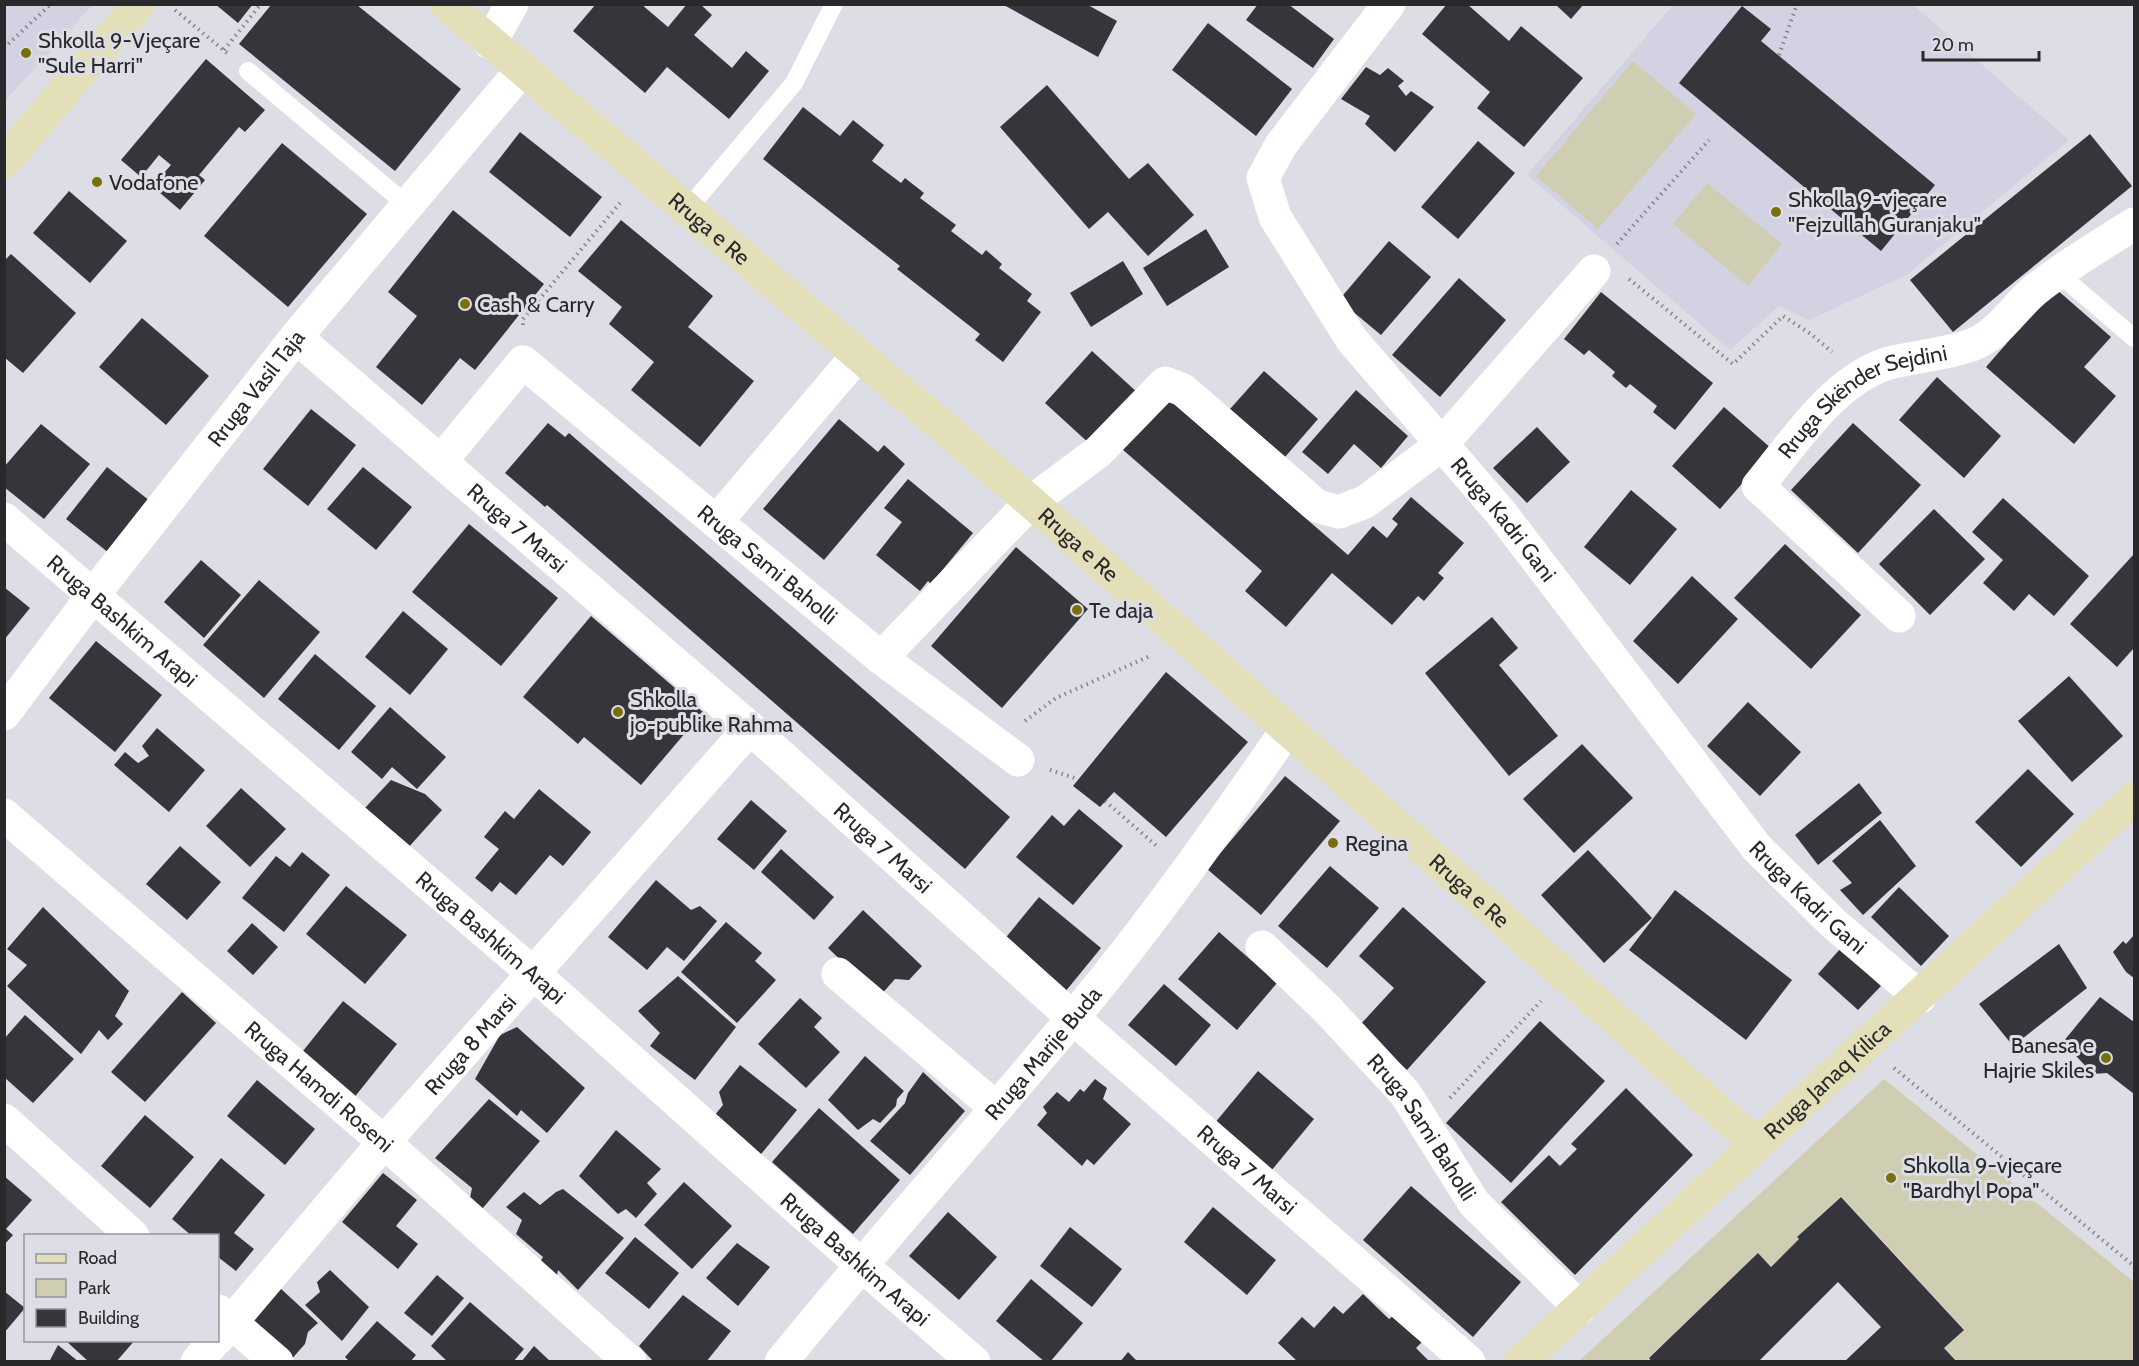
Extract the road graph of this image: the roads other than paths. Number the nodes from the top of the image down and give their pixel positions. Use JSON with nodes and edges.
{"nodes":[{"id":1,"x":139,"y":4,"type":"edge"},
{"id":2,"x":446,"y":4,"type":"edge"},
{"id":3,"x":512,"y":4,"type":"edge"},
{"id":4,"x":834,"y":4,"type":"edge"},
{"id":5,"x":1389,"y":4,"type":"edge"},
{"id":6,"x":490,"y":43,"type":"junction"},
{"id":7,"x":248,"y":71,"type":"road end"},
{"id":8,"x":521,"y":71,"type":"junction"},
{"id":9,"x":4,"y":162,"type":"edge"},
{"id":10,"x":407,"y":205,"type":"junction"},
{"id":11,"x":686,"y":211,"type":"junction"},
{"id":12,"x":2134,"y":225,"type":"edge"},
{"id":13,"x":1610,"y":265,"type":"road end"},
{"id":14,"x":2057,"y":272,"type":"junction"},
{"id":15,"x":296,"y":337,"type":"junction"},
{"id":16,"x":2134,"y":338,"type":"edge"},
{"id":17,"x":857,"y":356,"type":"junction"},
{"id":18,"x":1441,"y":446,"type":"junction"},
{"id":19,"x":441,"y":460,"type":"junction"},
{"id":20,"x":1031,"y":502,"type":"junction"},
{"id":21,"x":4,"y":519,"type":"edge"},
{"id":22,"x":716,"y":522,"type":"junction"},
{"id":23,"x":94,"y":594,"type":"junction"},
{"id":24,"x":1899,"y":616,"type":"dead end"},
{"id":25,"x":880,"y":658,"type":"junction"},
{"id":26,"x":4,"y":714,"type":"edge"},
{"id":27,"x":750,"y":728,"type":"junction"},
{"id":28,"x":1286,"y":730,"type":"junction"},
{"id":29,"x":1006,"y":752,"type":"road end"},
{"id":30,"x":2134,"y":798,"type":"edge"},
{"id":31,"x":4,"y":815,"type":"edge"},
{"id":32,"x":1262,"y":947,"type":"dead end"},
{"id":33,"x":534,"y":974,"type":"junction"},
{"id":34,"x":838,"y":974,"type":"dead end"},
{"id":35,"x":1920,"y":997,"type":"junction"},
{"id":36,"x":1073,"y":1018,"type":"junction"},
{"id":37,"x":995,"y":1107,"type":"junction"},
{"id":38,"x":4,"y":1120,"type":"edge"},
{"id":39,"x":384,"y":1142,"type":"junction"},
{"id":40,"x":1756,"y":1144,"type":"junction"},
{"id":41,"x":131,"y":1234,"type":"edge"},
{"id":42,"x":860,"y":1264,"type":"junction"},
{"id":43,"x":1580,"y":1308,"type":"junction"},
{"id":44,"x":220,"y":1328,"type":"edge"},
{"id":45,"x":211,"y":1342,"type":"edge"},
{"id":46,"x":197,"y":1362,"type":"edge"},
{"id":47,"x":277,"y":1362,"type":"edge"},
{"id":48,"x":630,"y":1362,"type":"edge"},
{"id":49,"x":781,"y":1362,"type":"edge"},
{"id":50,"x":974,"y":1362,"type":"edge"},
{"id":51,"x":1469,"y":1362,"type":"edge"},
{"id":52,"x":1520,"y":1362,"type":"edge"}],
"edges":[{"from":1,"to":9,"type":"street"},
{"from":2,"to":6,"type":"street","name":"Rruga e Re"},
{"from":3,"to":6,"type":"street"},
{"from":4,"to":11,"type":"lane"},
{"from":5,"to":18,"type":"street","name":"Rruga Kadri Gani"},
{"from":6,"to":8,"type":"street","name":"Rruga e Re"},
{"from":7,"to":10,"type":"lane"},
{"from":8,"to":10,"type":"street","name":"Rruga Vasil Taja"},
{"from":8,"to":11,"type":"street","name":"Rruga e Re"},
{"from":10,"to":15,"type":"street","name":"Rruga Vasil Taja"},
{"from":11,"to":17,"type":"street","name":"Rruga e Re"},
{"from":12,"to":14,"type":"street","name":"Rruga Skënder Sejdini"},
{"from":13,"to":18,"type":"street"},
{"from":14,"to":16,"type":"lane"},
{"from":14,"to":24,"type":"street","name":"Rruga Skënder Sejdini"},
{"from":15,"to":19,"type":"street","name":"Rruga 7 Marsi"},
{"from":15,"to":23,"type":"street","name":"Rruga Vasil Taja"},
{"from":17,"to":20,"type":"street","name":"Rruga e Re"},
{"from":17,"to":22,"type":"street"},
{"from":18,"to":20,"type":"street"},
{"from":18,"to":35,"type":"street","name":"Rruga Kadri Gani"},
{"from":19,"to":22,"type":"street","name":"Rruga Sami Baholli"},
{"from":19,"to":27,"type":"street","name":"Rruga 7 Marsi"},
{"from":20,"to":25,"type":"street"},
{"from":20,"to":28,"type":"street","name":"Rruga e Re"},
{"from":21,"to":23,"type":"street","name":"Rruga Bashkim Arapi"},
{"from":22,"to":25,"type":"street","name":"Rruga Sami Baholli"},
{"from":23,"to":26,"type":"street","name":"Rruga Vasil Taja"},
{"from":23,"to":33,"type":"street","name":"Rruga Bashkim Arapi"},
{"from":25,"to":29,"type":"street","name":"Rruga Sami Baholli"},
{"from":27,"to":33,"type":"street","name":"Rruga 8 Marsi"},
{"from":27,"to":36,"type":"street","name":"Rruga 7 Marsi"},
{"from":28,"to":36,"type":"street","name":"Rruga Marije Buda"},
{"from":28,"to":40,"type":"street","name":"Rruga e Re"},
{"from":30,"to":35,"type":"street","name":"Rruga Janaq Kilica"},
{"from":31,"to":39,"type":"street","name":"Rruga Hamdi Roseni"},
{"from":32,"to":43,"type":"street","name":"Rruga Sami Baholli"},
{"from":33,"to":39,"type":"street","name":"Rruga 8 Marsi"},
{"from":33,"to":42,"type":"street","name":"Rruga Bashkim Arapi"},
{"from":34,"to":37,"type":"street"},
{"from":35,"to":40,"type":"street","name":"Rruga Janaq Kilica"},
{"from":36,"to":37,"type":"street","name":"Rruga Marije Buda"},
{"from":36,"to":51,"type":"street","name":"Rruga 7 Marsi"},
{"from":37,"to":42,"type":"street","name":"Rruga Marije Buda"},
{"from":38,"to":41,"type":"street"},
{"from":39,"to":44,"type":"street","name":"Rruga 8 Marsi"},
{"from":39,"to":48,"type":"street","name":"Rruga Hamdi Roseni"},
{"from":40,"to":43,"type":"street","name":"Rruga Janaq Kilica"},
{"from":42,"to":49,"type":"street","name":"Rruga Marije Buda"},
{"from":42,"to":50,"type":"street","name":"Rruga Bashkim Arapi"},
{"from":43,"to":52,"type":"street","name":"Rruga Janaq Kilica"},
{"from":44,"to":47,"type":"street"},
{"from":45,"to":46,"type":"street","name":"Rruga 8 Marsi"}]}
